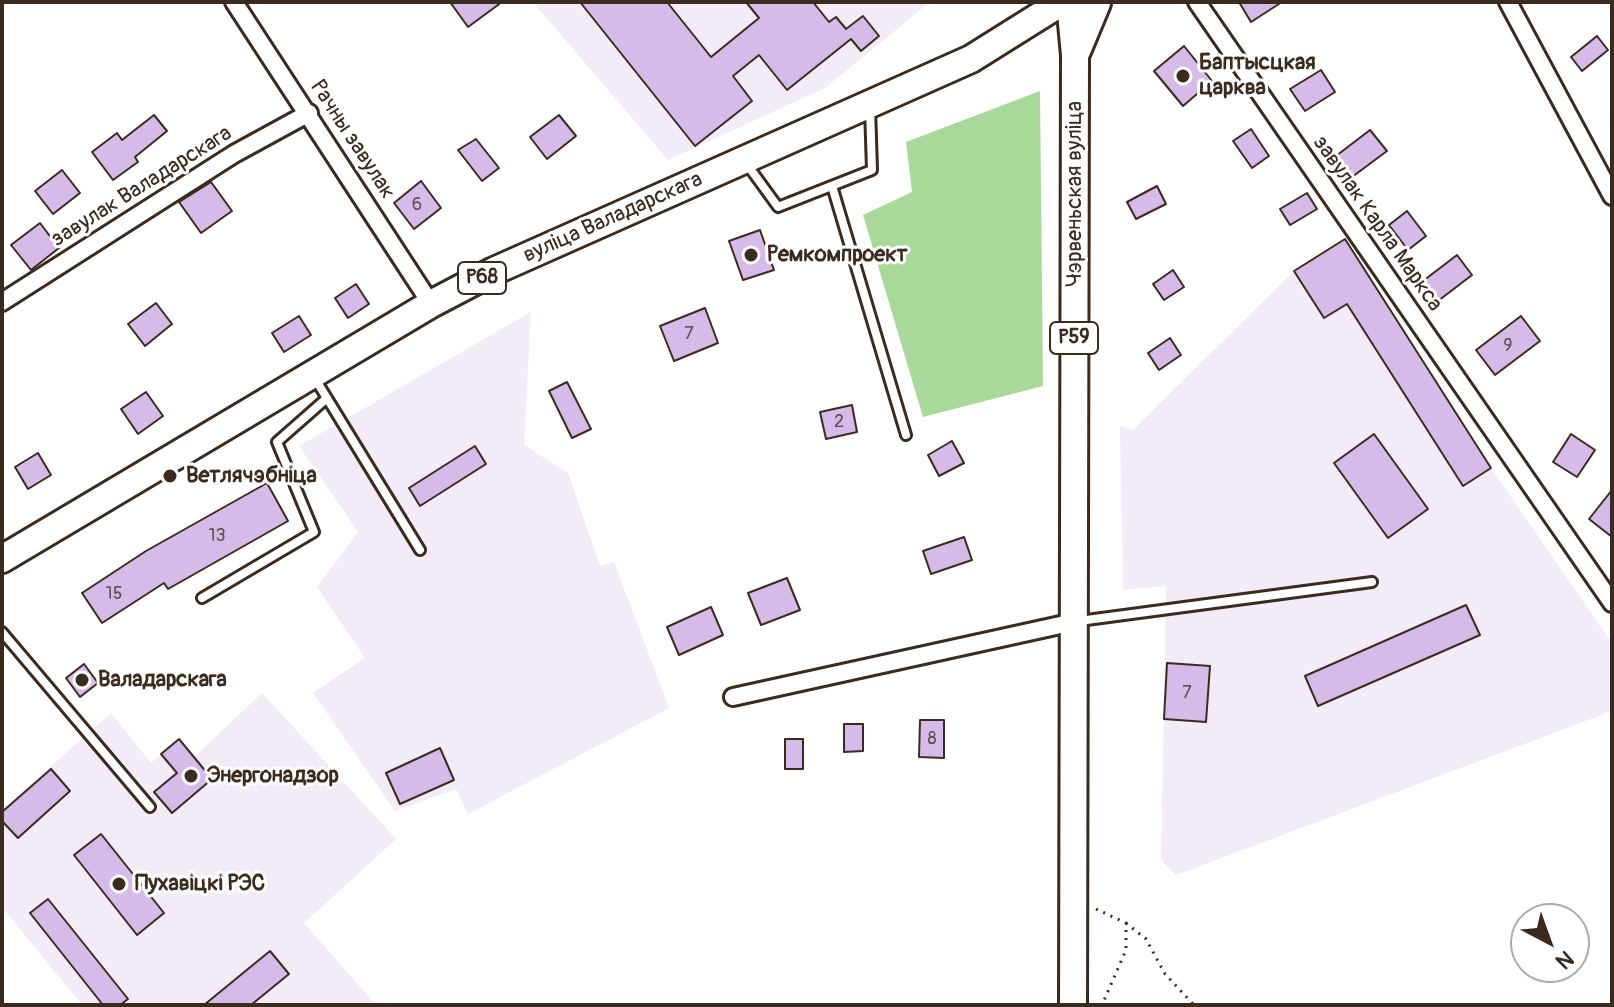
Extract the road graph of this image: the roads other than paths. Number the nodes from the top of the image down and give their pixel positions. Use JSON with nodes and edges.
{"nodes":[{"id":1,"x":234,"y":2,"type":"edge"},
{"id":2,"x":1034,"y":2,"type":"edge"},
{"id":3,"x":1062,"y":2,"type":"edge"},
{"id":4,"x":1085,"y":2,"type":"edge"},
{"id":5,"x":1197,"y":2,"type":"edge"},
{"id":6,"x":1508,"y":2,"type":"edge"},
{"id":7,"x":989,"y":48,"type":"junction"},
{"id":8,"x":870,"y":102,"type":"junction"},
{"id":9,"x":309,"y":113,"type":"junction"},
{"id":10,"x":743,"y":159,"type":"junction"},
{"id":11,"x":832,"y":186,"type":"junction"},
{"id":12,"x":1612,"y":196,"type":"edge"},
{"id":13,"x":2,"y":302,"type":"edge"},
{"id":14,"x":431,"y":304,"type":"junction"},
{"id":15,"x":312,"y":373,"type":"junction"},
{"id":16,"x":327,"y":398,"type":"junction"},
{"id":17,"x":906,"y":435,"type":"dead end"},
{"id":18,"x":420,"y":550,"type":"dead end"},
{"id":19,"x":2,"y":559,"type":"edge"},
{"id":20,"x":1372,"y":582,"type":"dead end"},
{"id":21,"x":202,"y":598,"type":"dead end"},
{"id":22,"x":1612,"y":603,"type":"edge"},
{"id":23,"x":1074,"y":622,"type":"junction"},
{"id":24,"x":2,"y":632,"type":"edge"},
{"id":25,"x":733,"y":697,"type":"dead end"},
{"id":26,"x":150,"y":807,"type":"dead end"},
{"id":27,"x":1073,"y":1005,"type":"edge"}],
"edges":[{"from":1,"to":9,"type":"street","name":"Рачны завулак"},
{"from":2,"to":7,"type":"main road","name":"вуліца Валадарскага","number":"Р68"},
{"from":3,"to":7,"type":"main road","name":"вуліца Валадарскага","number":"Р68"},
{"from":4,"to":23,"type":"main road","name":"Чэрвеньская вуліца","number":"Р59"},
{"from":5,"to":22,"type":"street","name":"завулак Карла Маркса"},
{"from":6,"to":12,"type":"street"},
{"from":7,"to":8,"type":"main road","name":"вуліца Валадарскага","number":"Р68"},
{"from":8,"to":10,"type":"main road","name":"вуліца Валадарскага","number":"Р68"},
{"from":8,"to":11,"type":"lane"},
{"from":9,"to":13,"type":"street","name":"завулак Валадарскага"},
{"from":9,"to":14,"type":"street","name":"Рачны завулак"},
{"from":10,"to":11,"type":"lane"},
{"from":10,"to":14,"type":"main road","name":"вуліца Валадарскага","number":"Р68"},
{"from":11,"to":17,"type":"lane"},
{"from":14,"to":15,"type":"main road","name":"вуліца Валадарскага","number":"Р68"},
{"from":15,"to":16,"type":"lane"},
{"from":15,"to":19,"type":"main road","name":"вуліца Валадарскага","number":"Р68"},
{"from":16,"to":18,"type":"lane"},
{"from":16,"to":21,"type":"lane"},
{"from":20,"to":23,"type":"lane"},
{"from":23,"to":25,"type":"street"},
{"from":23,"to":27,"type":"main road","number":"Р59"},
{"from":24,"to":26,"type":"lane"}]}
